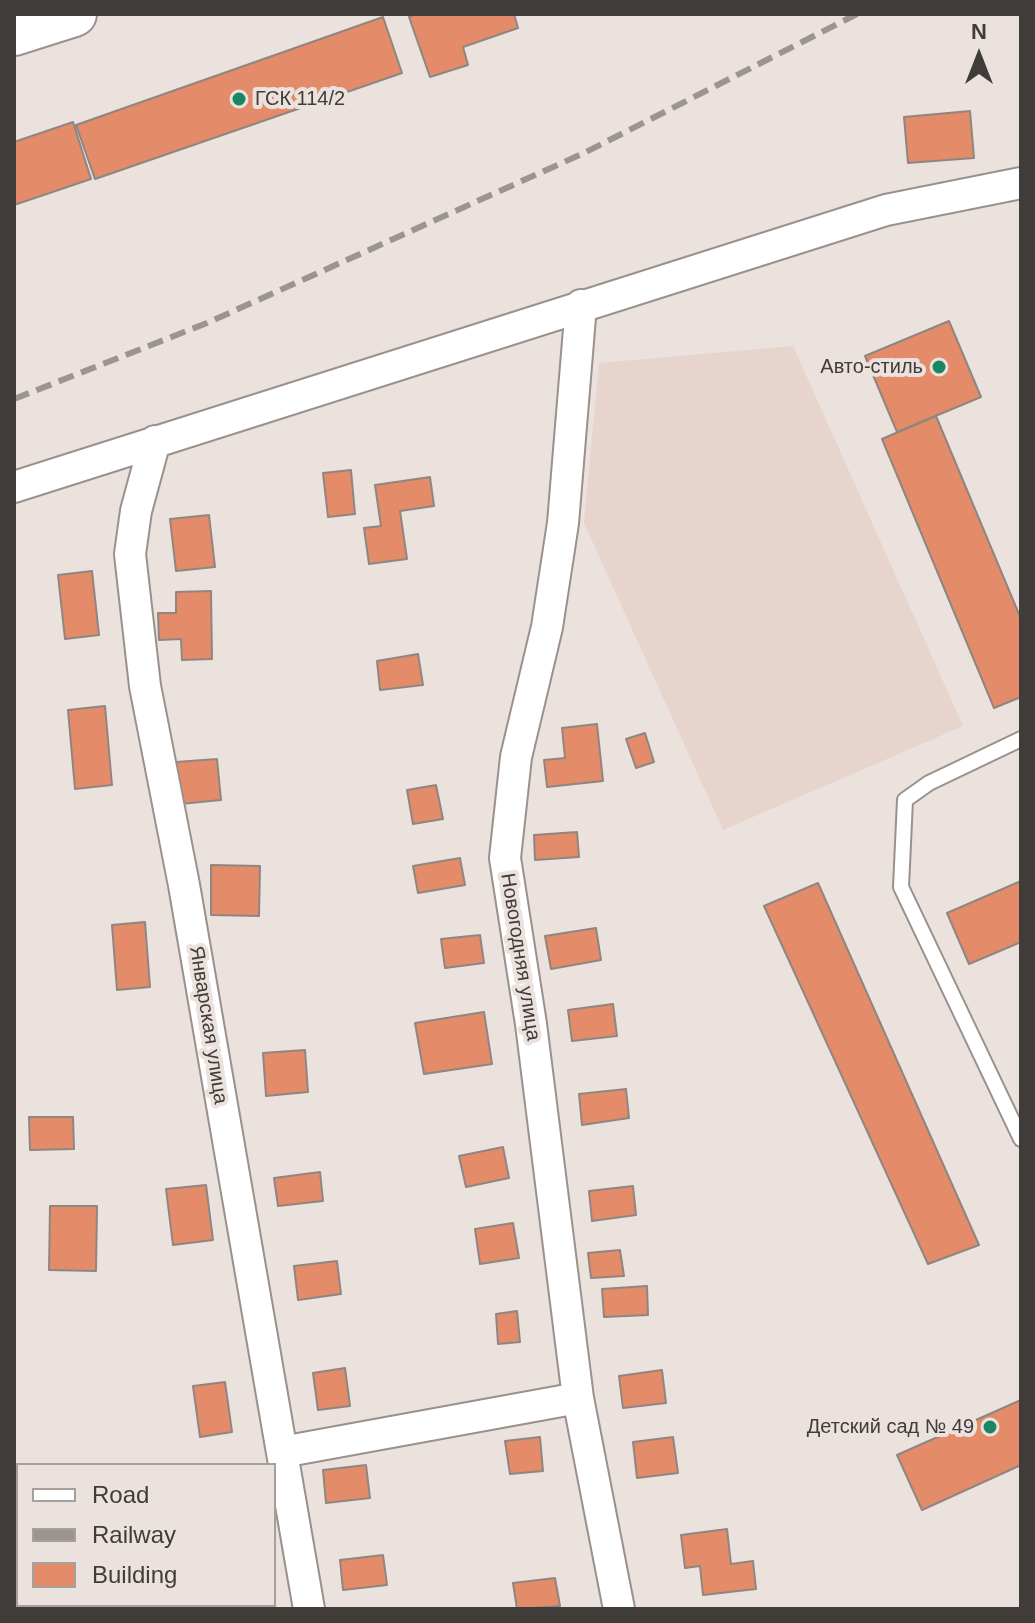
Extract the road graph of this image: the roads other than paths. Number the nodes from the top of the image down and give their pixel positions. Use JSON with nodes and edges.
{"nodes":[{"id":1,"x":74,"y":14,"type":"edge"},
{"id":2,"x":14,"y":33,"type":"edge"},
{"id":3,"x":1021,"y":183,"type":"edge"},
{"id":4,"x":581,"y":305,"type":"junction"},
{"id":5,"x":155,"y":441,"type":"junction"},
{"id":6,"x":14,"y":487,"type":"edge"},
{"id":7,"x":1021,"y":739,"type":"edge"},
{"id":8,"x":1021,"y":1139,"type":"edge"},
{"id":9,"x":578,"y":1398,"type":"junction"},
{"id":10,"x":282,"y":1452,"type":"junction"},
{"id":11,"x":309,"y":1609,"type":"edge"},
{"id":12,"x":619,"y":1609,"type":"edge"}],
"edges":[{"from":1,"to":2,"type":"main road"},
{"from":3,"to":4,"type":"street"},
{"from":4,"to":5,"type":"street"},
{"from":4,"to":9,"type":"street","name":"Новогодняя улица"},
{"from":5,"to":6,"type":"street"},
{"from":5,"to":10,"type":"street","name":"Январская улица"},
{"from":7,"to":8,"type":"lane"},
{"from":9,"to":10,"type":"street"},
{"from":9,"to":12,"type":"street","name":"Новогодняя улица"},
{"from":10,"to":11,"type":"street","name":"Январская улица"}]}
